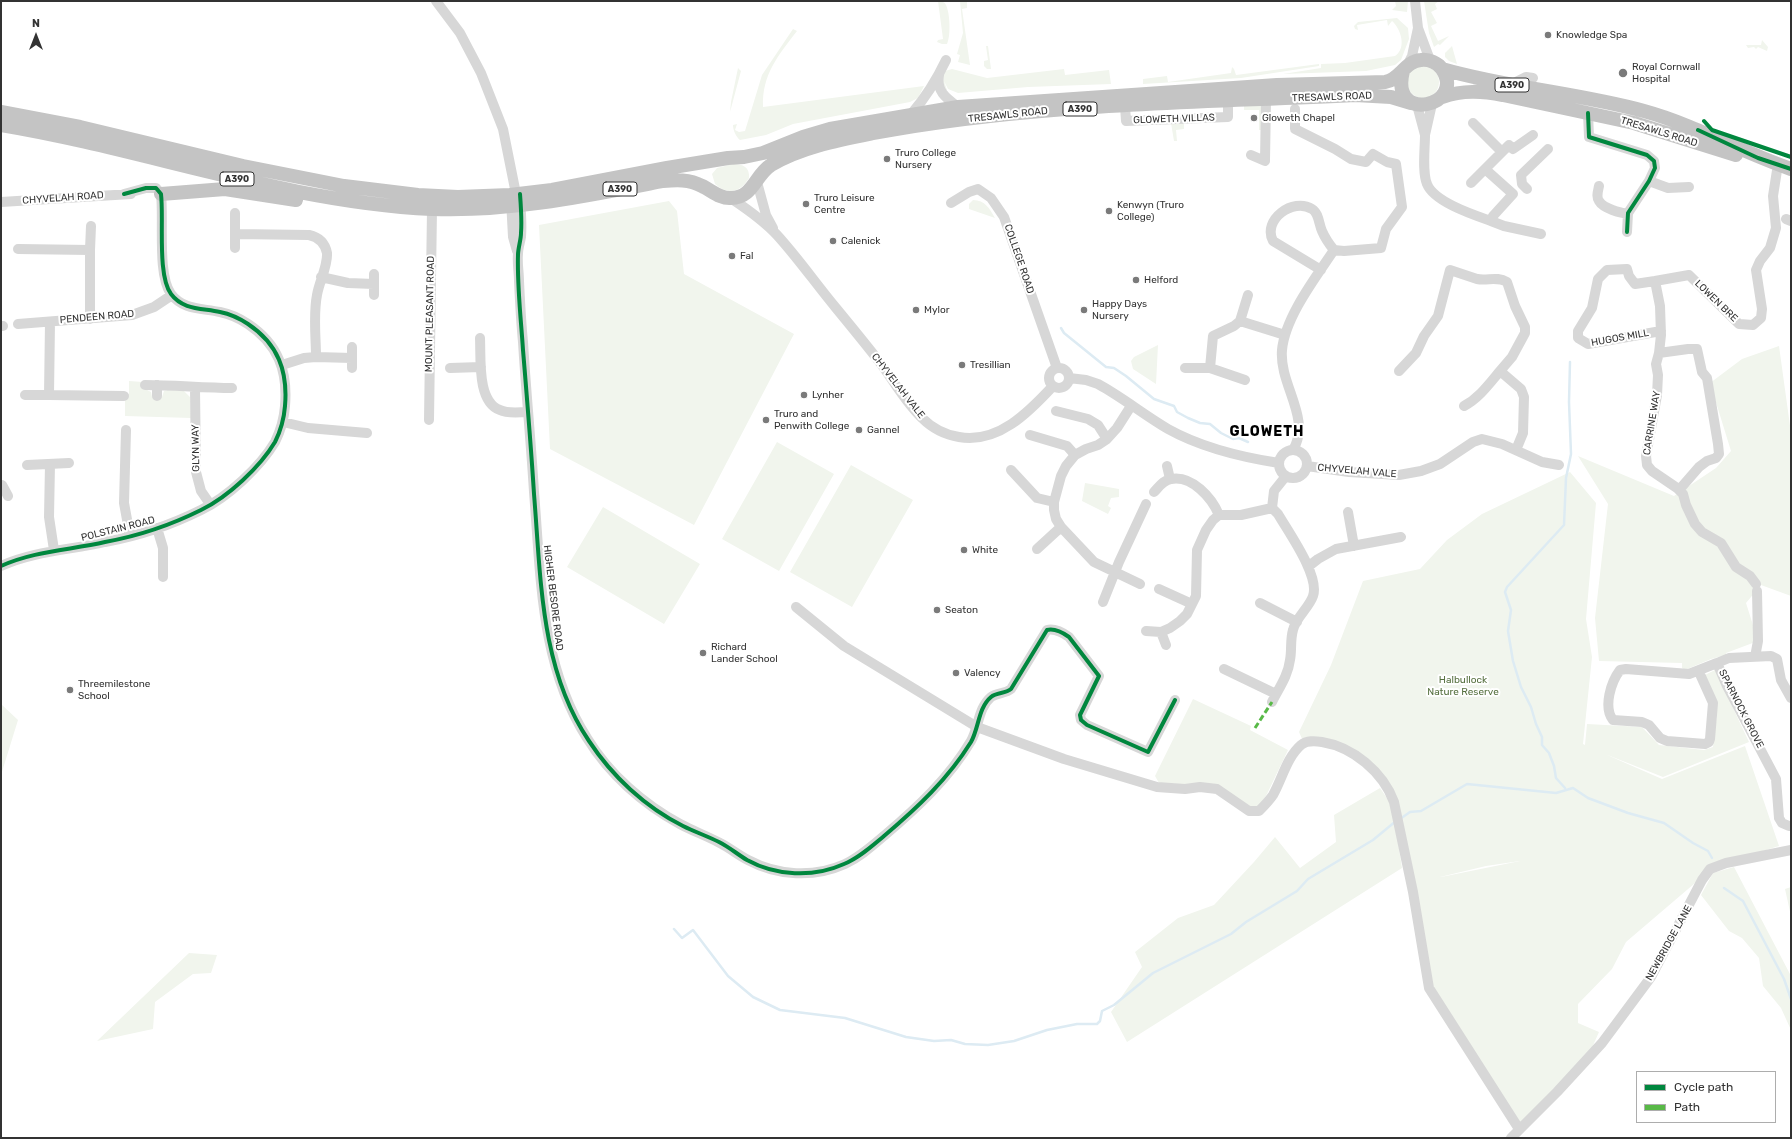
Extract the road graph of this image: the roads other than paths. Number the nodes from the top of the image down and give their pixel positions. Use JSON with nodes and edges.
{"nodes":[{"id":1,"x":436,"y":1,"type":"edge"},
{"id":2,"x":1415,"y":1,"type":"edge"},
{"id":3,"x":1418,"y":28,"type":"junction"},
{"id":4,"x":946,"y":60,"type":"dead end"},
{"id":5,"x":1430,"y":60,"type":"junction"},
{"id":6,"x":1405,"y":68,"type":"junction"},
{"id":7,"x":1442,"y":69,"type":"junction"},
{"id":8,"x":939,"y":74,"type":"junction"},
{"id":9,"x":1533,"y":78,"type":"dead end"},
{"id":10,"x":1510,"y":85,"type":"junction"},
{"id":11,"x":1266,"y":99,"type":"junction"},
{"id":12,"x":1228,"y":100,"type":"junction"},
{"id":13,"x":1437,"y":100,"type":"junction"},
{"id":14,"x":1416,"y":104,"type":"junction"},
{"id":15,"x":1125,"y":106,"type":"junction"},
{"id":16,"x":958,"y":107,"type":"junction"},
{"id":17,"x":1294,"y":110,"type":"dead end"},
{"id":18,"x":1,"y":112,"type":"edge"},
{"id":19,"x":912,"y":113,"type":"junction"},
{"id":20,"x":1588,"y":113,"type":"junction"},
{"id":21,"x":1473,"y":123,"type":"dead end"},
{"id":22,"x":1,"y":125,"type":"edge"},
{"id":23,"x":1425,"y":135,"type":"junction"},
{"id":24,"x":1533,"y":135,"type":"dead end"},
{"id":25,"x":1548,"y":149,"type":"dead end"},
{"id":26,"x":1502,"y":152,"type":"junction"},
{"id":27,"x":1251,"y":154,"type":"dead end"},
{"id":28,"x":744,"y":158,"type":"junction"},
{"id":29,"x":1758,"y":158,"type":"junction"},
{"id":30,"x":714,"y":162,"type":"junction"},
{"id":31,"x":1785,"y":167,"type":"edge"},
{"id":32,"x":1485,"y":169,"type":"junction"},
{"id":33,"x":757,"y":181,"type":"junction"},
{"id":34,"x":1649,"y":181,"type":"junction"},
{"id":35,"x":1471,"y":183,"type":"dead end"},
{"id":36,"x":1599,"y":186,"type":"dead end"},
{"id":37,"x":1689,"y":187,"type":"dead end"},
{"id":38,"x":158,"y":191,"type":"junction"},
{"id":39,"x":716,"y":194,"type":"junction"},
{"id":40,"x":1513,"y":194,"type":"junction"},
{"id":41,"x":516,"y":199,"type":"junction"},
{"id":42,"x":732,"y":199,"type":"junction"},
{"id":43,"x":1,"y":202,"type":"edge"},
{"id":44,"x":364,"y":203,"type":"junction"},
{"id":45,"x":951,"y":203,"type":"dead end"},
{"id":46,"x":432,"y":209,"type":"junction"},
{"id":47,"x":235,"y":213,"type":"dead end"},
{"id":48,"x":1628,"y":213,"type":"junction"},
{"id":49,"x":1491,"y":221,"type":"junction"},
{"id":50,"x":91,"y":226,"type":"dead end"},
{"id":51,"x":1627,"y":232,"type":"dead end"},
{"id":52,"x":235,"y":234,"type":"junction"},
{"id":53,"x":776,"y":234,"type":"junction"},
{"id":54,"x":1541,"y":234,"type":"dead end"},
{"id":55,"x":235,"y":248,"type":"dead end"},
{"id":56,"x":18,"y":249,"type":"dead end"},
{"id":57,"x":90,"y":250,"type":"junction"},
{"id":58,"x":1334,"y":250,"type":"junction"},
{"id":59,"x":1321,"y":270,"type":"junction"},
{"id":60,"x":374,"y":274,"type":"dead end"},
{"id":61,"x":322,"y":276,"type":"junction"},
{"id":62,"x":1655,"y":281,"type":"junction"},
{"id":63,"x":374,"y":284,"type":"junction"},
{"id":64,"x":172,"y":295,"type":"junction"},
{"id":65,"x":1248,"y":295,"type":"dead end"},
{"id":66,"x":374,"y":296,"type":"dead end"},
{"id":67,"x":90,"y":319,"type":"junction"},
{"id":68,"x":1240,"y":321,"type":"junction"},
{"id":69,"x":50,"y":322,"type":"junction"},
{"id":70,"x":18,"y":324,"type":"dead end"},
{"id":71,"x":1661,"y":331,"type":"junction"},
{"id":72,"x":1285,"y":335,"type":"junction"},
{"id":73,"x":480,"y":338,"type":"dead end"},
{"id":74,"x":352,"y":347,"type":"dead end"},
{"id":75,"x":1659,"y":353,"type":"junction"},
{"id":76,"x":316,"y":357,"type":"junction"},
{"id":77,"x":282,"y":365,"type":"junction"},
{"id":78,"x":481,"y":366,"type":"junction"},
{"id":79,"x":450,"y":368,"type":"dead end"},
{"id":80,"x":1057,"y":368,"type":"junction"},
{"id":81,"x":1185,"y":368,"type":"dead end"},
{"id":82,"x":1210,"y":368,"type":"junction"},
{"id":83,"x":1398,"y":371,"type":"dead end"},
{"id":84,"x":1500,"y":371,"type":"junction"},
{"id":85,"x":1069,"y":378,"type":"junction"},
{"id":86,"x":1245,"y":380,"type":"dead end"},
{"id":87,"x":145,"y":385,"type":"dead end"},
{"id":88,"x":157,"y":385,"type":"junction"},
{"id":89,"x":1053,"y":386,"type":"junction"},
{"id":90,"x":196,"y":388,"type":"junction"},
{"id":91,"x":232,"y":388,"type":"dead end"},
{"id":92,"x":26,"y":395,"type":"dead end"},
{"id":93,"x":49,"y":395,"type":"junction"},
{"id":94,"x":124,"y":396,"type":"dead end"},
{"id":95,"x":157,"y":396,"type":"dead end"},
{"id":96,"x":1131,"y":406,"type":"junction"},
{"id":97,"x":1464,"y":406,"type":"dead end"},
{"id":98,"x":1056,"y":411,"type":"dead end"},
{"id":99,"x":528,"y":412,"type":"junction"},
{"id":100,"x":429,"y":420,"type":"dead end"},
{"id":101,"x":283,"y":422,"type":"junction"},
{"id":102,"x":126,"y":430,"type":"dead end"},
{"id":103,"x":367,"y":434,"type":"dead end"},
{"id":104,"x":1030,"y":435,"type":"dead end"},
{"id":105,"x":1107,"y":439,"type":"junction"},
{"id":106,"x":1293,"y":450,"type":"junction"},
{"id":107,"x":1516,"y":450,"type":"junction"},
{"id":108,"x":1075,"y":455,"type":"junction"},
{"id":109,"x":69,"y":463,"type":"dead end"},
{"id":110,"x":1279,"y":463,"type":"junction"},
{"id":111,"x":50,"y":464,"type":"junction"},
{"id":112,"x":27,"y":465,"type":"dead end"},
{"id":113,"x":1558,"y":465,"type":"dead end"},
{"id":114,"x":1166,"y":466,"type":"dead end"},
{"id":115,"x":1307,"y":466,"type":"junction"},
{"id":116,"x":1011,"y":470,"type":"dead end"},
{"id":117,"x":1286,"y":476,"type":"junction"},
{"id":118,"x":1170,"y":479,"type":"junction"},
{"id":119,"x":4,"y":485,"type":"edge"},
{"id":120,"x":1679,"y":490,"type":"junction"},
{"id":121,"x":1154,"y":492,"type":"dead end"},
{"id":122,"x":8,"y":496,"type":"dead end"},
{"id":123,"x":1054,"y":502,"type":"junction"},
{"id":124,"x":210,"y":504,"type":"junction"},
{"id":125,"x":1141,"y":505,"type":"dead end"},
{"id":126,"x":1272,"y":508,"type":"junction"},
{"id":127,"x":1348,"y":512,"type":"dead end"},
{"id":128,"x":1219,"y":515,"type":"junction"},
{"id":129,"x":1062,"y":527,"type":"junction"},
{"id":130,"x":157,"y":528,"type":"junction"},
{"id":131,"x":130,"y":536,"type":"junction"},
{"id":132,"x":1402,"y":537,"type":"dead end"},
{"id":133,"x":1354,"y":546,"type":"junction"},
{"id":134,"x":1036,"y":549,"type":"dead end"},
{"id":135,"x":54,"y":550,"type":"junction"},
{"id":136,"x":1,"y":566,"type":"edge"},
{"id":137,"x":1309,"y":566,"type":"junction"},
{"id":138,"x":1115,"y":572,"type":"junction"},
{"id":139,"x":163,"y":577,"type":"dead end"},
{"id":140,"x":1140,"y":584,"type":"dead end"},
{"id":141,"x":1159,"y":589,"type":"dead end"},
{"id":142,"x":1103,"y":602,"type":"dead end"},
{"id":143,"x":1260,"y":603,"type":"dead end"},
{"id":144,"x":1192,"y":604,"type":"junction"},
{"id":145,"x":796,"y":607,"type":"dead end"},
{"id":146,"x":1297,"y":622,"type":"junction"},
{"id":147,"x":1146,"y":631,"type":"dead end"},
{"id":148,"x":1161,"y":632,"type":"junction"},
{"id":149,"x":1166,"y":645,"type":"dead end"},
{"id":150,"x":1755,"y":657,"type":"junction"},
{"id":151,"x":1717,"y":664,"type":"junction"},
{"id":152,"x":1224,"y":669,"type":"dead end"},
{"id":153,"x":1699,"y":672,"type":"junction"},
{"id":154,"x":1791,"y":698,"type":"edge"},
{"id":155,"x":1175,"y":700,"type":"dead end"},
{"id":156,"x":977,"y":727,"type":"junction"},
{"id":157,"x":1789,"y":826,"type":"dead end"},
{"id":158,"x":1791,"y":850,"type":"edge"},
{"id":159,"x":1519,"y":1129,"type":"junction"},
{"id":160,"x":1511,"y":1138,"type":"edge"}],
"edges":[{"from":1,"to":41,"type":"street","name":"HIGHER BESORE ROAD"},
{"from":2,"to":3,"type":"street"},
{"from":3,"to":5,"type":"street"},
{"from":3,"to":6,"type":"street"},
{"from":4,"to":8,"type":"street"},
{"from":5,"to":6,"type":"highway","number":"A390"},
{"from":5,"to":7,"type":"highway","number":"A390"},
{"from":6,"to":14,"type":"highway"},
{"from":6,"to":16,"type":"highway","name":"TRESAWLS ROAD","number":"A390"},
{"from":7,"to":10,"type":"highway","name":"TRESAWLS ROAD","number":"A390"},
{"from":7,"to":13,"type":"highway"},
{"from":8,"to":16,"type":"street"},
{"from":8,"to":19,"type":"street"},
{"from":9,"to":10,"type":"street"},
{"from":10,"to":29,"type":"highway","name":"TRESAWLS ROAD","number":"A390"},
{"from":11,"to":12,"type":"highway","name":"TRESAWLS ROAD","number":"A390"},
{"from":11,"to":14,"type":"highway","name":"TRESAWLS ROAD","number":"A390"},
{"from":11,"to":27,"type":"street"},
{"from":12,"to":15,"type":"highway","name":"TRESAWLS ROAD","number":"A390"},
{"from":12,"to":15,"type":"street","name":"GLOWETH VILLAS"},
{"from":13,"to":14,"type":"highway","number":"A390"},
{"from":13,"to":20,"type":"highway","name":"TRESAWLS ROAD","number":"A390"},
{"from":13,"to":23,"type":"street"},
{"from":14,"to":23,"type":"street"},
{"from":15,"to":33,"type":"highway","name":"TRESAWLS ROAD","number":"A390"},
{"from":16,"to":19,"type":"highway","name":"TRESAWLS ROAD","number":"A390"},
{"from":17,"to":58,"type":"street"},
{"from":18,"to":41,"type":"highway","number":"A390"},
{"from":19,"to":28,"type":"highway","name":"TRESAWLS ROAD","number":"A390"},
{"from":20,"to":29,"type":"highway","name":"TRESAWLS ROAD","number":"A390"},
{"from":20,"to":34,"type":"street"},
{"from":21,"to":26,"type":"street"},
{"from":22,"to":44,"type":"highway","number":"A390"},
{"from":23,"to":49,"type":"street"},
{"from":24,"to":26,"type":"street"},
{"from":25,"to":40,"type":"street"},
{"from":26,"to":32,"type":"street"},
{"from":28,"to":30,"type":"highway","number":"A390"},
{"from":28,"to":33,"type":"highway"},
{"from":29,"to":31,"type":"highway","name":"TRESAWLS ROAD","number":"A390"},
{"from":30,"to":39,"type":"highway"},
{"from":30,"to":41,"type":"highway","number":"A390"},
{"from":31,"to":62,"type":"street","name":"LOWEN BRE"},
{"from":32,"to":35,"type":"street"},
{"from":32,"to":40,"type":"street"},
{"from":33,"to":42,"type":"highway","number":"A390"},
{"from":33,"to":53,"type":"street","name":"CHYVELAH VALE"},
{"from":34,"to":37,"type":"street"},
{"from":34,"to":48,"type":"street"},
{"from":36,"to":48,"type":"street"},
{"from":38,"to":43,"type":"street","name":"CHYVELAH ROAD"},
{"from":38,"to":44,"type":"highway"},
{"from":38,"to":64,"type":"street"},
{"from":39,"to":41,"type":"highway","number":"A390"},
{"from":39,"to":42,"type":"highway","number":"A390"},
{"from":40,"to":49,"type":"street"},
{"from":41,"to":46,"type":"highway","number":"A390"},
{"from":41,"to":99,"type":"street","name":"HIGHER BESORE ROAD"},
{"from":42,"to":53,"type":"street","name":"CHYVELAH VALE"},
{"from":44,"to":46,"type":"highway","number":"A390"},
{"from":45,"to":80,"type":"street","name":"COLLEGE ROAD"},
{"from":46,"to":100,"type":"street","name":"MOUNT PLEASANT ROAD"},
{"from":47,"to":52,"type":"street"},
{"from":48,"to":51,"type":"street"},
{"from":49,"to":54,"type":"street"},
{"from":50,"to":57,"type":"street"},
{"from":52,"to":55,"type":"street"},
{"from":52,"to":61,"type":"street"},
{"from":53,"to":89,"type":"street","name":"CHYVELAH VALE"},
{"from":56,"to":57,"type":"street"},
{"from":57,"to":67,"type":"street"},
{"from":58,"to":59,"type":"street"},
{"from":58,"to":59,"type":"street"},
{"from":59,"to":72,"type":"street"},
{"from":60,"to":63,"type":"street"},
{"from":61,"to":63,"type":"street"},
{"from":61,"to":76,"type":"street"},
{"from":62,"to":71,"type":"street","name":"CARRINE WAY"},
{"from":62,"to":71,"type":"street","name":"HUGOS MILL"},
{"from":63,"to":66,"type":"street"},
{"from":64,"to":67,"type":"street","name":"PENDEEN ROAD"},
{"from":64,"to":77,"type":"street","name":"POLSTAIN ROAD"},
{"from":65,"to":68,"type":"street"},
{"from":67,"to":69,"type":"street","name":"PENDEEN ROAD"},
{"from":68,"to":72,"type":"street"},
{"from":68,"to":82,"type":"street"},
{"from":69,"to":70,"type":"street","name":"PENDEEN ROAD"},
{"from":69,"to":93,"type":"street"},
{"from":71,"to":75,"type":"street","name":"CARRINE WAY"},
{"from":72,"to":106,"type":"street"},
{"from":73,"to":78,"type":"street"},
{"from":74,"to":76,"type":"street"},
{"from":75,"to":120,"type":"street","name":"CARRINE WAY"},
{"from":75,"to":120,"type":"street"},
{"from":76,"to":77,"type":"street"},
{"from":77,"to":101,"type":"street","name":"POLSTAIN ROAD"},
{"from":78,"to":79,"type":"street"},
{"from":78,"to":99,"type":"street"},
{"from":80,"to":85,"type":"street"},
{"from":80,"to":89,"type":"street"},
{"from":81,"to":82,"type":"street"},
{"from":82,"to":86,"type":"street"},
{"from":83,"to":84,"type":"street"},
{"from":84,"to":97,"type":"street"},
{"from":84,"to":107,"type":"street"},
{"from":85,"to":89,"type":"street","name":"CHYVELAH VALE"},
{"from":85,"to":96,"type":"street"},
{"from":87,"to":88,"type":"street"},
{"from":88,"to":90,"type":"street"},
{"from":88,"to":95,"type":"street"},
{"from":90,"to":91,"type":"street"},
{"from":90,"to":124,"type":"street","name":"GLYN WAY"},
{"from":92,"to":93,"type":"street"},
{"from":93,"to":94,"type":"street"},
{"from":96,"to":105,"type":"street"},
{"from":96,"to":110,"type":"street"},
{"from":98,"to":105,"type":"street"},
{"from":99,"to":156,"type":"street","name":"HIGHER BESORE ROAD"},
{"from":101,"to":103,"type":"street"},
{"from":101,"to":124,"type":"street","name":"POLSTAIN ROAD"},
{"from":102,"to":131,"type":"street"},
{"from":104,"to":108,"type":"street"},
{"from":105,"to":108,"type":"street"},
{"from":106,"to":110,"type":"street"},
{"from":106,"to":115,"type":"street","name":"CHYVELAH VALE"},
{"from":107,"to":113,"type":"street","name":"CHYVELAH VALE"},
{"from":107,"to":115,"type":"street","name":"CHYVELAH VALE"},
{"from":108,"to":123,"type":"street"},
{"from":109,"to":111,"type":"street"},
{"from":110,"to":117,"type":"street"},
{"from":111,"to":112,"type":"street"},
{"from":111,"to":135,"type":"street"},
{"from":114,"to":118,"type":"street"},
{"from":115,"to":117,"type":"street","name":"CHYVELAH VALE"},
{"from":116,"to":123,"type":"street"},
{"from":117,"to":126,"type":"street"},
{"from":118,"to":121,"type":"street"},
{"from":118,"to":128,"type":"street"},
{"from":119,"to":122,"type":"street"},
{"from":120,"to":150,"type":"street"},
{"from":123,"to":129,"type":"street"},
{"from":124,"to":130,"type":"street","name":"POLSTAIN ROAD"},
{"from":125,"to":138,"type":"street"},
{"from":126,"to":128,"type":"street"},
{"from":126,"to":137,"type":"street"},
{"from":127,"to":133,"type":"street"},
{"from":128,"to":144,"type":"street"},
{"from":129,"to":134,"type":"street"},
{"from":129,"to":138,"type":"street"},
{"from":130,"to":131,"type":"street","name":"POLSTAIN ROAD"},
{"from":130,"to":139,"type":"street","name":"POLSTAIN ROAD"},
{"from":131,"to":135,"type":"street","name":"POLSTAIN ROAD"},
{"from":132,"to":133,"type":"street"},
{"from":133,"to":137,"type":"street"},
{"from":135,"to":136,"type":"street","name":"POLSTAIN ROAD"},
{"from":137,"to":146,"type":"street"},
{"from":138,"to":140,"type":"street"},
{"from":138,"to":142,"type":"street"},
{"from":141,"to":144,"type":"street"},
{"from":143,"to":146,"type":"street"},
{"from":144,"to":148,"type":"street"},
{"from":145,"to":156,"type":"street"},
{"from":146,"to":152,"type":"street"},
{"from":147,"to":148,"type":"street"},
{"from":148,"to":149,"type":"street"},
{"from":150,"to":151,"type":"street","name":"SPARNOCK GROVE"},
{"from":150,"to":154,"type":"street","name":"SPARNOCK GROVE"},
{"from":151,"to":153,"type":"street"},
{"from":151,"to":157,"type":"street","name":"SPARNOCK GROVE"},
{"from":153,"to":153,"type":"street"},
{"from":155,"to":156,"type":"street","name":"HIGHER BESORE ROAD"},
{"from":156,"to":159,"type":"street"},
{"from":158,"to":159,"type":"street","name":"NEWBRIDGE LANE"},
{"from":159,"to":160,"type":"street","name":"NEWBRIDGE LANE"}]}
